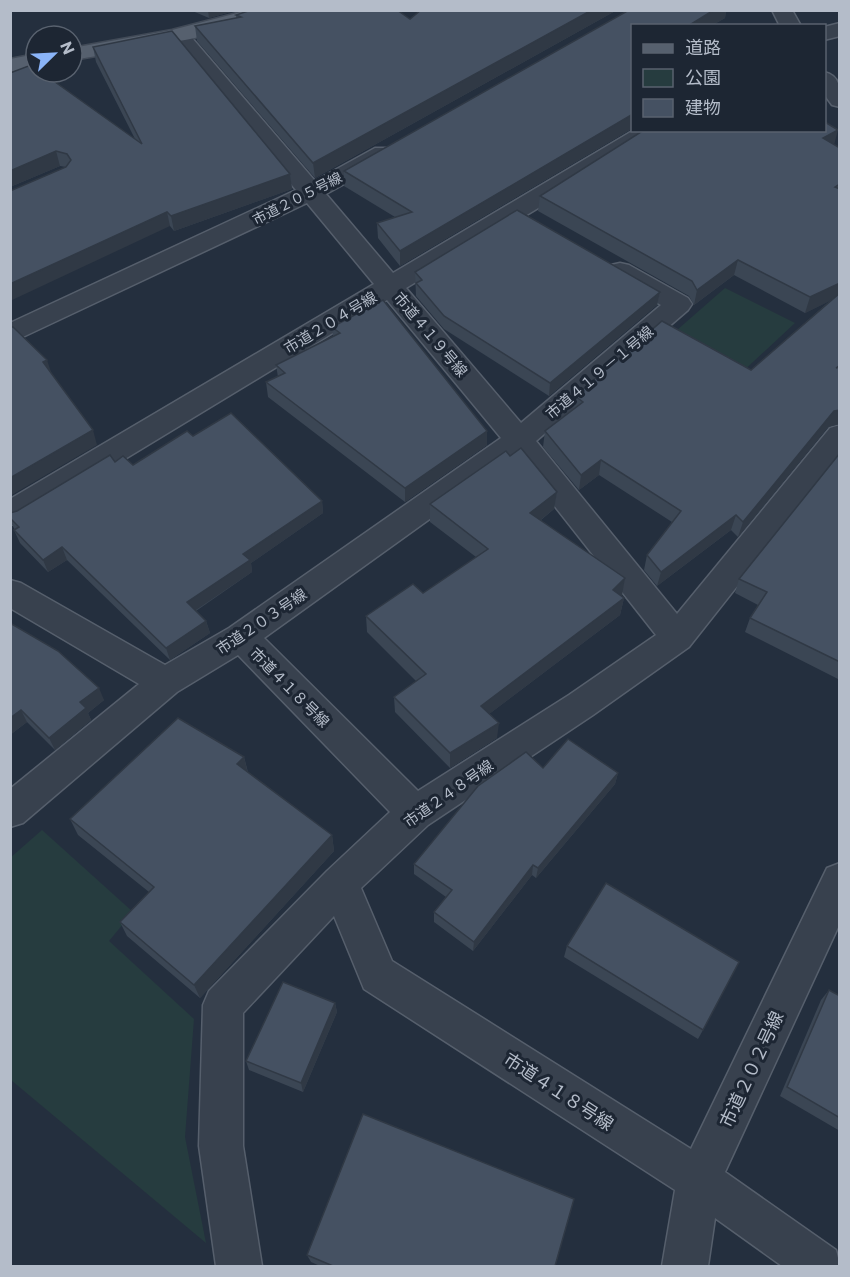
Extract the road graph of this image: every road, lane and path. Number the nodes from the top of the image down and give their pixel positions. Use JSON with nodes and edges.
{"nodes":[{"id":1,"x":271,"y":10,"type":"edge"},
{"id":2,"x":782,"y":10,"type":"edge"},
{"id":3,"x":790,"y":24,"type":"edge"},
{"id":4,"x":179,"y":35,"type":"junction"},
{"id":5,"x":84,"y":52,"type":"edge"},
{"id":6,"x":826,"y":79,"type":"edge"},
{"id":7,"x":840,"y":100,"type":"edge"},
{"id":8,"x":648,"y":132,"type":"edge"},
{"id":9,"x":404,"y":141,"type":"edge"},
{"id":10,"x":312,"y":192,"type":"junction"},
{"id":11,"x":597,"y":258,"type":"edge"},
{"id":12,"x":390,"y":286,"type":"junction"},
{"id":13,"x":10,"y":334,"type":"edge"},
{"id":14,"x":840,"y":435,"type":"edge"},
{"id":15,"x":519,"y":440,"type":"junction"},
{"id":16,"x":10,"y":514,"type":"edge"},
{"id":17,"x":10,"y":592,"type":"edge"},
{"id":18,"x":241,"y":638,"type":"junction"},
{"id":19,"x":677,"y":638,"type":"junction"},
{"id":20,"x":165,"y":682,"type":"junction"},
{"id":21,"x":10,"y":811,"type":"edge"},
{"id":22,"x":414,"y":813,"type":"junction"},
{"id":23,"x":840,"y":880,"type":"edge"},
{"id":24,"x":340,"y":883,"type":"junction"},
{"id":25,"x":699,"y":1180,"type":"junction"},
{"id":26,"x":239,"y":1266,"type":"edge"},
{"id":27,"x":685,"y":1266,"type":"edge"},
{"id":28,"x":820,"y":1266,"type":"edge"}],
"edges":[{"from":1,"to":4,"type":"main road"},
{"from":2,"to":3,"type":"street"},
{"from":4,"to":5,"type":"main road"},
{"from":4,"to":10,"type":"street","name":"市道４１９号線"},
{"from":6,"to":7,"type":"street"},
{"from":8,"to":12,"type":"street","name":"市道２０４号線"},
{"from":9,"to":10,"type":"street","name":"市道２０５号線"},
{"from":10,"to":12,"type":"street","name":"市道４１９号線"},
{"from":10,"to":13,"type":"street","name":"市道２０５号線"},
{"from":11,"to":15,"type":"street","name":"市道４１９－１号線"},
{"from":12,"to":15,"type":"street","name":"市道４１９号線"},
{"from":12,"to":16,"type":"street","name":"市道２０４号線"},
{"from":14,"to":19,"type":"street","name":"市道２４８号線"},
{"from":15,"to":18,"type":"street","name":"市道２０３号線"},
{"from":15,"to":19,"type":"street","name":"市道４１９号線"},
{"from":17,"to":20,"type":"street"},
{"from":18,"to":20,"type":"street","name":"市道２０３号線"},
{"from":18,"to":22,"type":"street","name":"市道４１８号線"},
{"from":19,"to":22,"type":"street","name":"市道２４８号線"},
{"from":20,"to":21,"type":"street","name":"市道２０３号線"},
{"from":22,"to":24,"type":"street","name":"市道２４８号線"},
{"from":23,"to":25,"type":"street","name":"市道２０２号線"},
{"from":24,"to":25,"type":"street","name":"市道４１８号線"},
{"from":24,"to":26,"type":"street","name":"市道２４８号線"},
{"from":25,"to":27,"type":"street","name":"市道２０２号線"},
{"from":25,"to":28,"type":"street","name":"市道４１８号線"}]}
